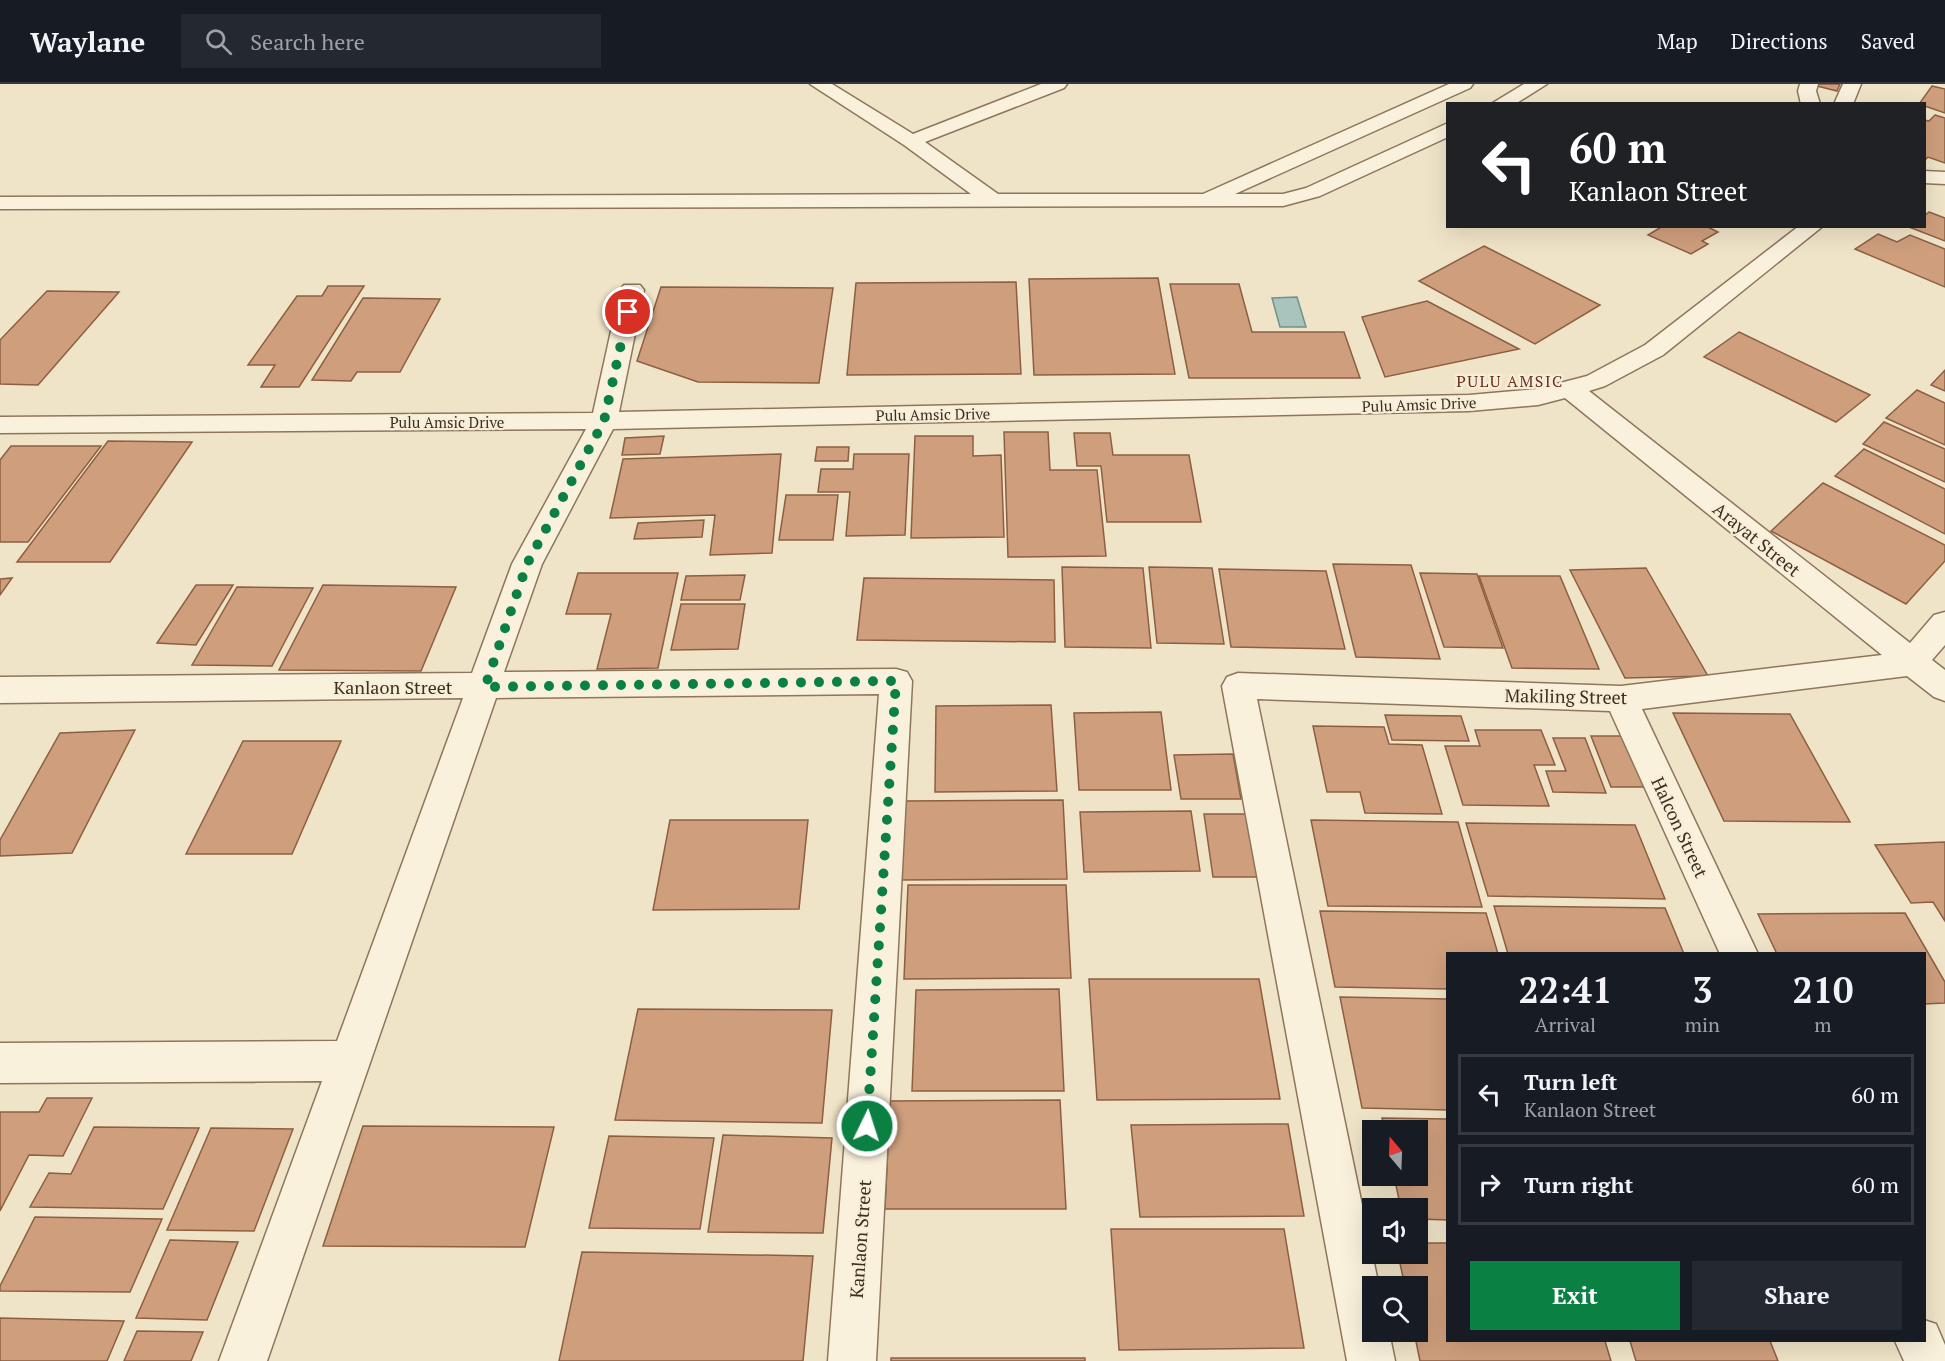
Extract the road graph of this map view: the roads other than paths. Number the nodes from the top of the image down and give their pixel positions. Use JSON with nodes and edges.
{"nodes":[{"id":1,"x":819,"y":84,"type":"edge"},
{"id":2,"x":1058,"y":84,"type":"edge"},
{"id":3,"x":1464,"y":84,"type":"edge"},
{"id":4,"x":1539,"y":84,"type":"edge"},
{"id":5,"x":1809,"y":84,"type":"edge"},
{"id":6,"x":1852,"y":84,"type":"edge"},
{"id":7,"x":1504,"y":102,"type":"edge"},
{"id":8,"x":1810,"y":102,"type":"edge"},
{"id":9,"x":1844,"y":102,"type":"edge"},
{"id":10,"x":1446,"y":130,"type":"edge"},
{"id":11,"x":911,"y":141,"type":"junction"},
{"id":12,"x":1926,"y":177,"type":"edge"},
{"id":13,"x":1945,"y":178,"type":"edge"},
{"id":14,"x":995,"y":202,"type":"junction"},
{"id":15,"x":1200,"y":202,"type":"junction"},
{"id":16,"x":0,"y":203,"type":"edge"},
{"id":17,"x":1810,"y":228,"type":"edge"},
{"id":18,"x":632,"y":290,"type":"dead end"},
{"id":19,"x":1570,"y":389,"type":"junction"},
{"id":20,"x":604,"y":421,"type":"junction"},
{"id":21,"x":0,"y":425,"type":"edge"},
{"id":22,"x":1945,"y":623,"type":"edge"},
{"id":23,"x":1912,"y":663,"type":"junction"},
{"id":24,"x":485,"y":687,"type":"junction"},
{"id":25,"x":1945,"y":687,"type":"edge"},
{"id":26,"x":0,"y":690,"type":"edge"},
{"id":27,"x":1621,"y":699,"type":"junction"},
{"id":28,"x":1738,"y":952,"type":"edge"},
{"id":29,"x":349,"y":1061,"type":"junction"},
{"id":30,"x":0,"y":1064,"type":"edge"},
{"id":31,"x":1919,"y":1342,"type":"edge"},
{"id":32,"x":243,"y":1361,"type":"edge"},
{"id":33,"x":852,"y":1361,"type":"edge"},
{"id":34,"x":1371,"y":1361,"type":"edge"},
{"id":35,"x":1928,"y":1361,"type":"edge"}],
"edges":[{"from":1,"to":11,"type":"street"},
{"from":2,"to":11,"type":"street"},
{"from":3,"to":15,"type":"street"},
{"from":4,"to":7,"type":"street"},
{"from":5,"to":8,"type":"street"},
{"from":6,"to":9,"type":"street"},
{"from":10,"to":15,"type":"street"},
{"from":11,"to":14,"type":"street"},
{"from":12,"to":13,"type":"street"},
{"from":14,"to":15,"type":"street"},
{"from":14,"to":16,"type":"street"},
{"from":17,"to":19,"type":"street","name":"Pulu Amsic Drive"},
{"from":18,"to":20,"type":"street"},
{"from":19,"to":20,"type":"street","name":"Pulu Amsic Drive"},
{"from":19,"to":23,"type":"street","name":"Arayat Street"},
{"from":20,"to":21,"type":"street","name":"Pulu Amsic Drive"},
{"from":20,"to":24,"type":"street"},
{"from":22,"to":23,"type":"street"},
{"from":23,"to":25,"type":"street","name":"Arayat Street"},
{"from":23,"to":27,"type":"street","name":"Makiling Street"},
{"from":24,"to":26,"type":"street","name":"Kanlaon Street"},
{"from":24,"to":29,"type":"street"},
{"from":24,"to":33,"type":"street","name":"Kanlaon Street"},
{"from":27,"to":28,"type":"street","name":"Halcon Street"},
{"from":27,"to":34,"type":"street","name":"Makiling Street"},
{"from":29,"to":30,"type":"street"},
{"from":29,"to":32,"type":"street"},
{"from":31,"to":35,"type":"street"}]}
